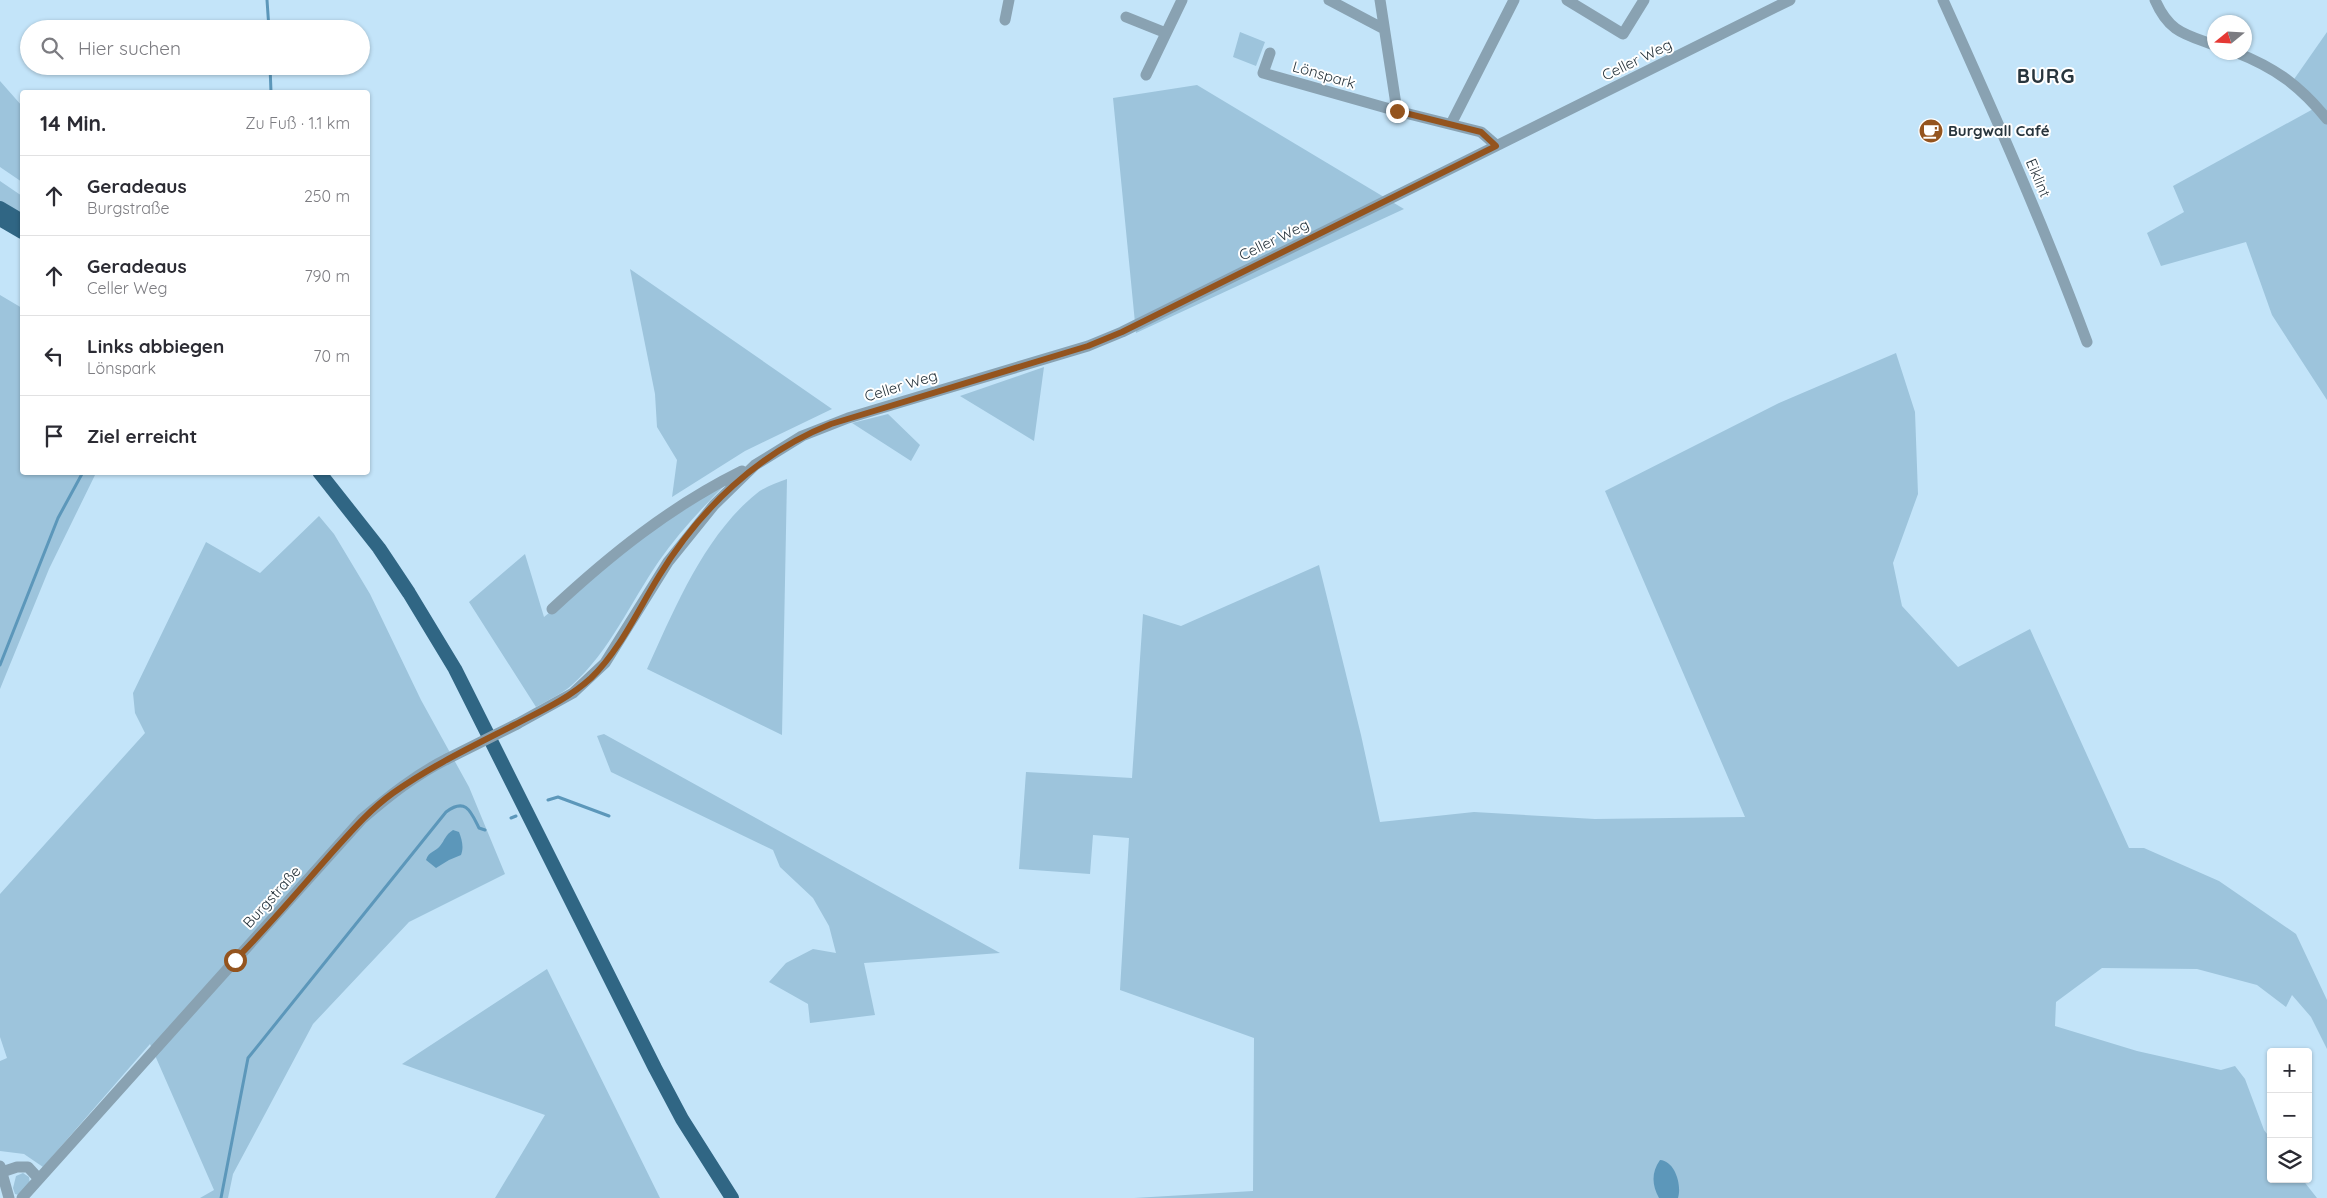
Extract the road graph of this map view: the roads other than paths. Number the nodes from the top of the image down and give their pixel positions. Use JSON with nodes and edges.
{"nodes":[{"id":1,"x":1008,"y":0,"type":"edge"},
{"id":2,"x":1182,"y":0,"type":"edge"},
{"id":3,"x":1329,"y":0,"type":"edge"},
{"id":4,"x":1380,"y":0,"type":"edge"},
{"id":5,"x":1514,"y":0,"type":"edge"},
{"id":6,"x":1567,"y":0,"type":"edge"},
{"id":7,"x":1644,"y":0,"type":"edge"},
{"id":8,"x":1790,"y":0,"type":"edge"},
{"id":9,"x":1943,"y":0,"type":"edge"},
{"id":10,"x":2155,"y":0,"type":"edge"},
{"id":11,"x":1126,"y":17,"type":"dead end"},
{"id":12,"x":1005,"y":20,"type":"dead end"},
{"id":13,"x":1384,"y":29,"type":"junction"},
{"id":14,"x":1166,"y":33,"type":"junction"},
{"id":15,"x":2207,"y":42,"type":"edge"},
{"id":16,"x":1270,"y":53,"type":"dead end"},
{"id":17,"x":2252,"y":59,"type":"edge"},
{"id":18,"x":1146,"y":74,"type":"dead end"},
{"id":19,"x":1397,"y":111,"type":"junction"},
{"id":20,"x":2327,"y":119,"type":"edge"},
{"id":21,"x":1451,"y":124,"type":"junction"},
{"id":22,"x":1496,"y":146,"type":"junction"},
{"id":23,"x":0,"y":217,"type":"edge"},
{"id":24,"x":20,"y":221,"type":"edge"},
{"id":25,"x":20,"y":231,"type":"edge"},
{"id":26,"x":2087,"y":342,"type":"dead end"},
{"id":27,"x":755,"y":465,"type":"junction"},
{"id":28,"x":321,"y":475,"type":"edge"},
{"id":29,"x":552,"y":609,"type":"dead end"},
{"id":30,"x":517,"y":724,"type":"joint"},
{"id":31,"x":1,"y":1169,"type":"edge"},
{"id":32,"x":39,"y":1179,"type":"junction"},
{"id":33,"x":8,"y":1198,"type":"edge"},
{"id":34,"x":22,"y":1198,"type":"edge"},
{"id":35,"x":732,"y":1198,"type":"edge"}],
"edges":[{"from":1,"to":12,"type":"street"},
{"from":2,"to":14,"type":"street"},
{"from":3,"to":13,"type":"street"},
{"from":4,"to":13,"type":"street"},
{"from":5,"to":21,"type":"street"},
{"from":6,"to":7,"type":"street"},
{"from":8,"to":22,"type":"street","name":"Celler Weg"},
{"from":9,"to":26,"type":"street","name":"Eiklint"},
{"from":10,"to":15,"type":"street"},
{"from":11,"to":14,"type":"street"},
{"from":13,"to":19,"type":"street"},
{"from":14,"to":18,"type":"street"},
{"from":16,"to":19,"type":"street","name":"Lönspark"},
{"from":17,"to":20,"type":"street"},
{"from":19,"to":21,"type":"street","name":"Lönspark"},
{"from":21,"to":22,"type":"street","name":"Lönspark"},
{"from":22,"to":27,"type":"street","name":"Celler Weg"},
{"from":23,"to":24,"type":"highway"},
{"from":23,"to":25,"type":"highway"},
{"from":27,"to":29,"type":"street","name":"Celler Weg"},
{"from":27,"to":30,"type":"street","name":"Celler Weg"},
{"from":28,"to":35,"type":"highway"},
{"from":30,"to":32,"type":"street","name":"Burgstraße","bridge":true},
{"from":31,"to":32,"type":"street"},
{"from":31,"to":33,"type":"street"},
{"from":32,"to":34,"type":"street","name":"Burgstraße"}]}
